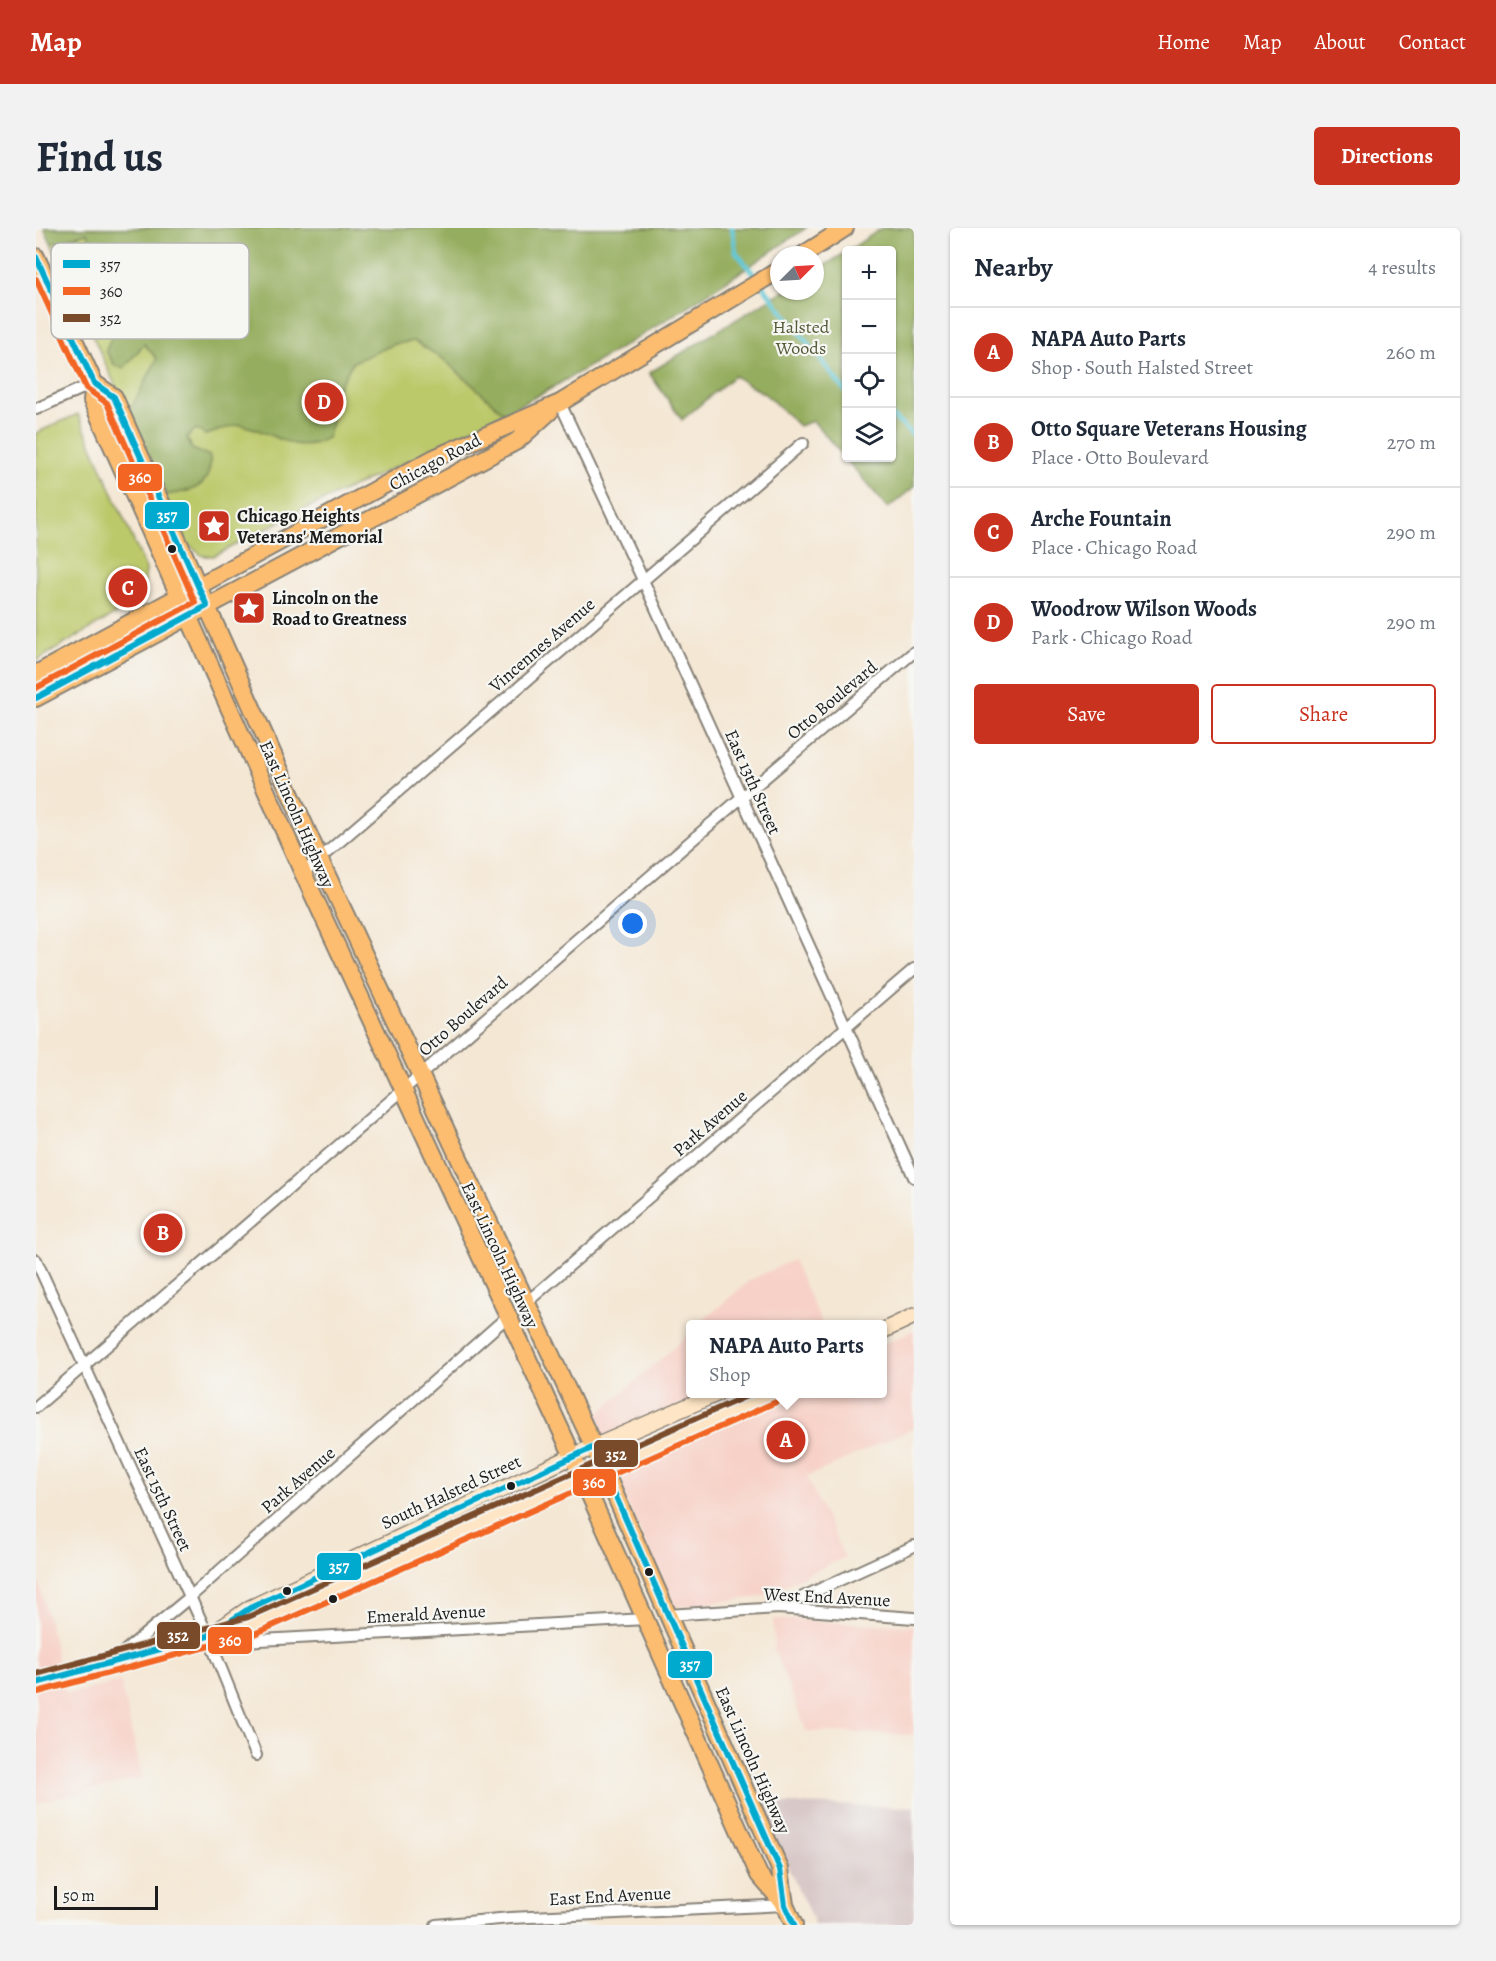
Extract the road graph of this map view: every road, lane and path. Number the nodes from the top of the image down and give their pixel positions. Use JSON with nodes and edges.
{"nodes":[{"id":1,"x":845,"y":228,"type":"edge"},
{"id":2,"x":817,"y":246,"type":"edge"},
{"id":3,"x":36,"y":257,"type":"edge"},
{"id":4,"x":770,"y":276,"type":"edge"},
{"id":5,"x":51,"y":289,"type":"edge"},
{"id":6,"x":74,"y":339,"type":"edge"},
{"id":7,"x":94,"y":382,"type":"junction"},
{"id":8,"x":560,"y":402,"type":"junction"},
{"id":9,"x":36,"y":409,"type":"edge"},
{"id":10,"x":803,"y":443,"type":"dead end"},
{"id":11,"x":643,"y":580,"type":"junction"},
{"id":12,"x":198,"y":584,"type":"junction"},
{"id":13,"x":177,"y":596,"type":"junction"},
{"id":14,"x":207,"y":606,"type":"junction"},
{"id":15,"x":186,"y":617,"type":"junction"},
{"id":16,"x":914,"y":652,"type":"edge"},
{"id":17,"x":36,"y":674,"type":"edge"},
{"id":18,"x":36,"y":698,"type":"edge"},
{"id":19,"x":742,"y":797,"type":"junction"},
{"id":20,"x":320,"y":858,"type":"junction"},
{"id":21,"x":303,"y":873,"type":"junction"},
{"id":22,"x":914,"y":969,"type":"edge"},
{"id":23,"x":845,"y":1029,"type":"junction"},
{"id":24,"x":421,"y":1075,"type":"junction"},
{"id":25,"x":402,"y":1091,"type":"junction"},
{"id":26,"x":914,"y":1177,"type":"edge"},
{"id":27,"x":36,"y":1260,"type":"edge"},
{"id":28,"x":527,"y":1302,"type":"junction"},
{"id":29,"x":914,"y":1316,"type":"edge"},
{"id":30,"x":507,"y":1317,"type":"junction"},
{"id":31,"x":887,"y":1328,"type":"edge"},
{"id":32,"x":85,"y":1366,"type":"junction"},
{"id":33,"x":707,"y":1398,"type":"edge"},
{"id":34,"x":763,"y":1398,"type":"edge"},
{"id":35,"x":36,"y":1407,"type":"edge"},
{"id":36,"x":594,"y":1447,"type":"junction"},
{"id":37,"x":573,"y":1456,"type":"junction"},
{"id":38,"x":604,"y":1470,"type":"junction"},
{"id":39,"x":583,"y":1479,"type":"junction"},
{"id":40,"x":914,"y":1546,"type":"edge"},
{"id":41,"x":190,"y":1597,"type":"junction"},
{"id":42,"x":778,"y":1608,"type":"junction"},
{"id":43,"x":667,"y":1615,"type":"junction"},
{"id":44,"x":914,"y":1618,"type":"edge"},
{"id":45,"x":646,"y":1619,"type":"junction"},
{"id":46,"x":208,"y":1636,"type":"junction"},
{"id":47,"x":107,"y":1666,"type":"junction"},
{"id":48,"x":36,"y":1683,"type":"edge"},
{"id":49,"x":256,"y":1755,"type":"dead end"},
{"id":50,"x":785,"y":1905,"type":"junction"},
{"id":51,"x":436,"y":1925,"type":"edge"},
{"id":52,"x":794,"y":1925,"type":"edge"}],
"edges":[{"from":1,"to":2,"type":"main road"},
{"from":3,"to":5,"type":"main road"},
{"from":4,"to":8,"type":"main road","name":"Chicago Road"},
{"from":6,"to":7,"type":"main road"},
{"from":7,"to":9,"type":"street"},
{"from":7,"to":12,"type":"main road","name":"East Lincoln Highway"},
{"from":7,"to":13,"type":"main road","name":"East Lincoln Highway"},
{"from":8,"to":11,"type":"street","name":"East 13th Street"},
{"from":8,"to":12,"type":"main road","name":"Chicago Road"},
{"from":8,"to":14,"type":"main road","name":"Chicago Road"},
{"from":10,"to":11,"type":"street","name":"Vincennes Avenue"},
{"from":11,"to":19,"type":"street","name":"East 13th Street"},
{"from":11,"to":20,"type":"street","name":"Vincennes Avenue"},
{"from":12,"to":13,"type":"main road","name":"Chicago Road"},
{"from":12,"to":14,"type":"main road","name":"East Lincoln Highway"},
{"from":13,"to":15,"type":"main road","name":"East Lincoln Highway"},
{"from":13,"to":17,"type":"main road","name":"Chicago Road"},
{"from":14,"to":15,"type":"main road","name":"Chicago Road"},
{"from":14,"to":20,"type":"main road","name":"East Lincoln Highway"},
{"from":15,"to":18,"type":"main road","name":"Chicago Road"},
{"from":15,"to":21,"type":"main road","name":"East Lincoln Highway"},
{"from":16,"to":19,"type":"street","name":"Otto Boulevard"},
{"from":19,"to":23,"type":"street","name":"East 13th Street"},
{"from":19,"to":24,"type":"street","name":"Otto Boulevard"},
{"from":20,"to":21,"type":"street","name":"Vincennes Avenue"},
{"from":20,"to":24,"type":"main road","name":"East Lincoln Highway"},
{"from":21,"to":25,"type":"main road","name":"East Lincoln Highway"},
{"from":22,"to":23,"type":"street","name":"Park Avenue"},
{"from":23,"to":26,"type":"street","name":"East 13th Street"},
{"from":23,"to":28,"type":"street","name":"Park Avenue"},
{"from":24,"to":25,"type":"street","name":"Otto Boulevard"},
{"from":24,"to":28,"type":"main road","name":"East Lincoln Highway"},
{"from":25,"to":30,"type":"main road","name":"East Lincoln Highway"},
{"from":25,"to":32,"type":"street","name":"Otto Boulevard"},
{"from":27,"to":32,"type":"street","name":"East 15th Street"},
{"from":28,"to":36,"type":"main road","name":"East Lincoln Highway"},
{"from":29,"to":31,"type":"street"},
{"from":30,"to":37,"type":"main road","name":"East Lincoln Highway"},
{"from":30,"to":41,"type":"street","name":"Park Avenue"},
{"from":32,"to":35,"type":"street","name":"Otto Boulevard"},
{"from":32,"to":41,"type":"street","name":"East 15th Street"},
{"from":33,"to":36,"type":"street","name":"South Halsted Street"},
{"from":34,"to":38,"type":"street","name":"South Halsted Street"},
{"from":36,"to":37,"type":"street","name":"South Halsted Street"},
{"from":36,"to":38,"type":"main road","name":"East Lincoln Highway"},
{"from":37,"to":39,"type":"main road","name":"East Lincoln Highway"},
{"from":37,"to":46,"type":"street","name":"South Halsted Street"},
{"from":38,"to":39,"type":"street","name":"South Halsted Street"},
{"from":38,"to":43,"type":"main road","name":"East Lincoln Highway"},
{"from":39,"to":45,"type":"main road","name":"East Lincoln Highway"},
{"from":39,"to":46,"type":"street","name":"South Halsted Street"},
{"from":40,"to":42,"type":"street"},
{"from":41,"to":46,"type":"street","name":"East 15th Street"},
{"from":41,"to":47,"type":"street","name":"Park Avenue"},
{"from":42,"to":43,"type":"street","name":"West End Avenue"},
{"from":42,"to":44,"type":"street","name":"West End Avenue"},
{"from":43,"to":50,"type":"main road","name":"East Lincoln Highway"},
{"from":45,"to":46,"type":"street","name":"Emerald Avenue"},
{"from":45,"to":50,"type":"main road","name":"East Lincoln Highway"},
{"from":46,"to":47,"type":"street","name":"South Halsted Street"},
{"from":46,"to":49,"type":"street","name":"East 15th Street"},
{"from":47,"to":48,"type":"street","name":"South Halsted Street"},
{"from":50,"to":51,"type":"street","name":"East End Avenue"},
{"from":50,"to":52,"type":"main road","name":"East Lincoln Highway"}]}
